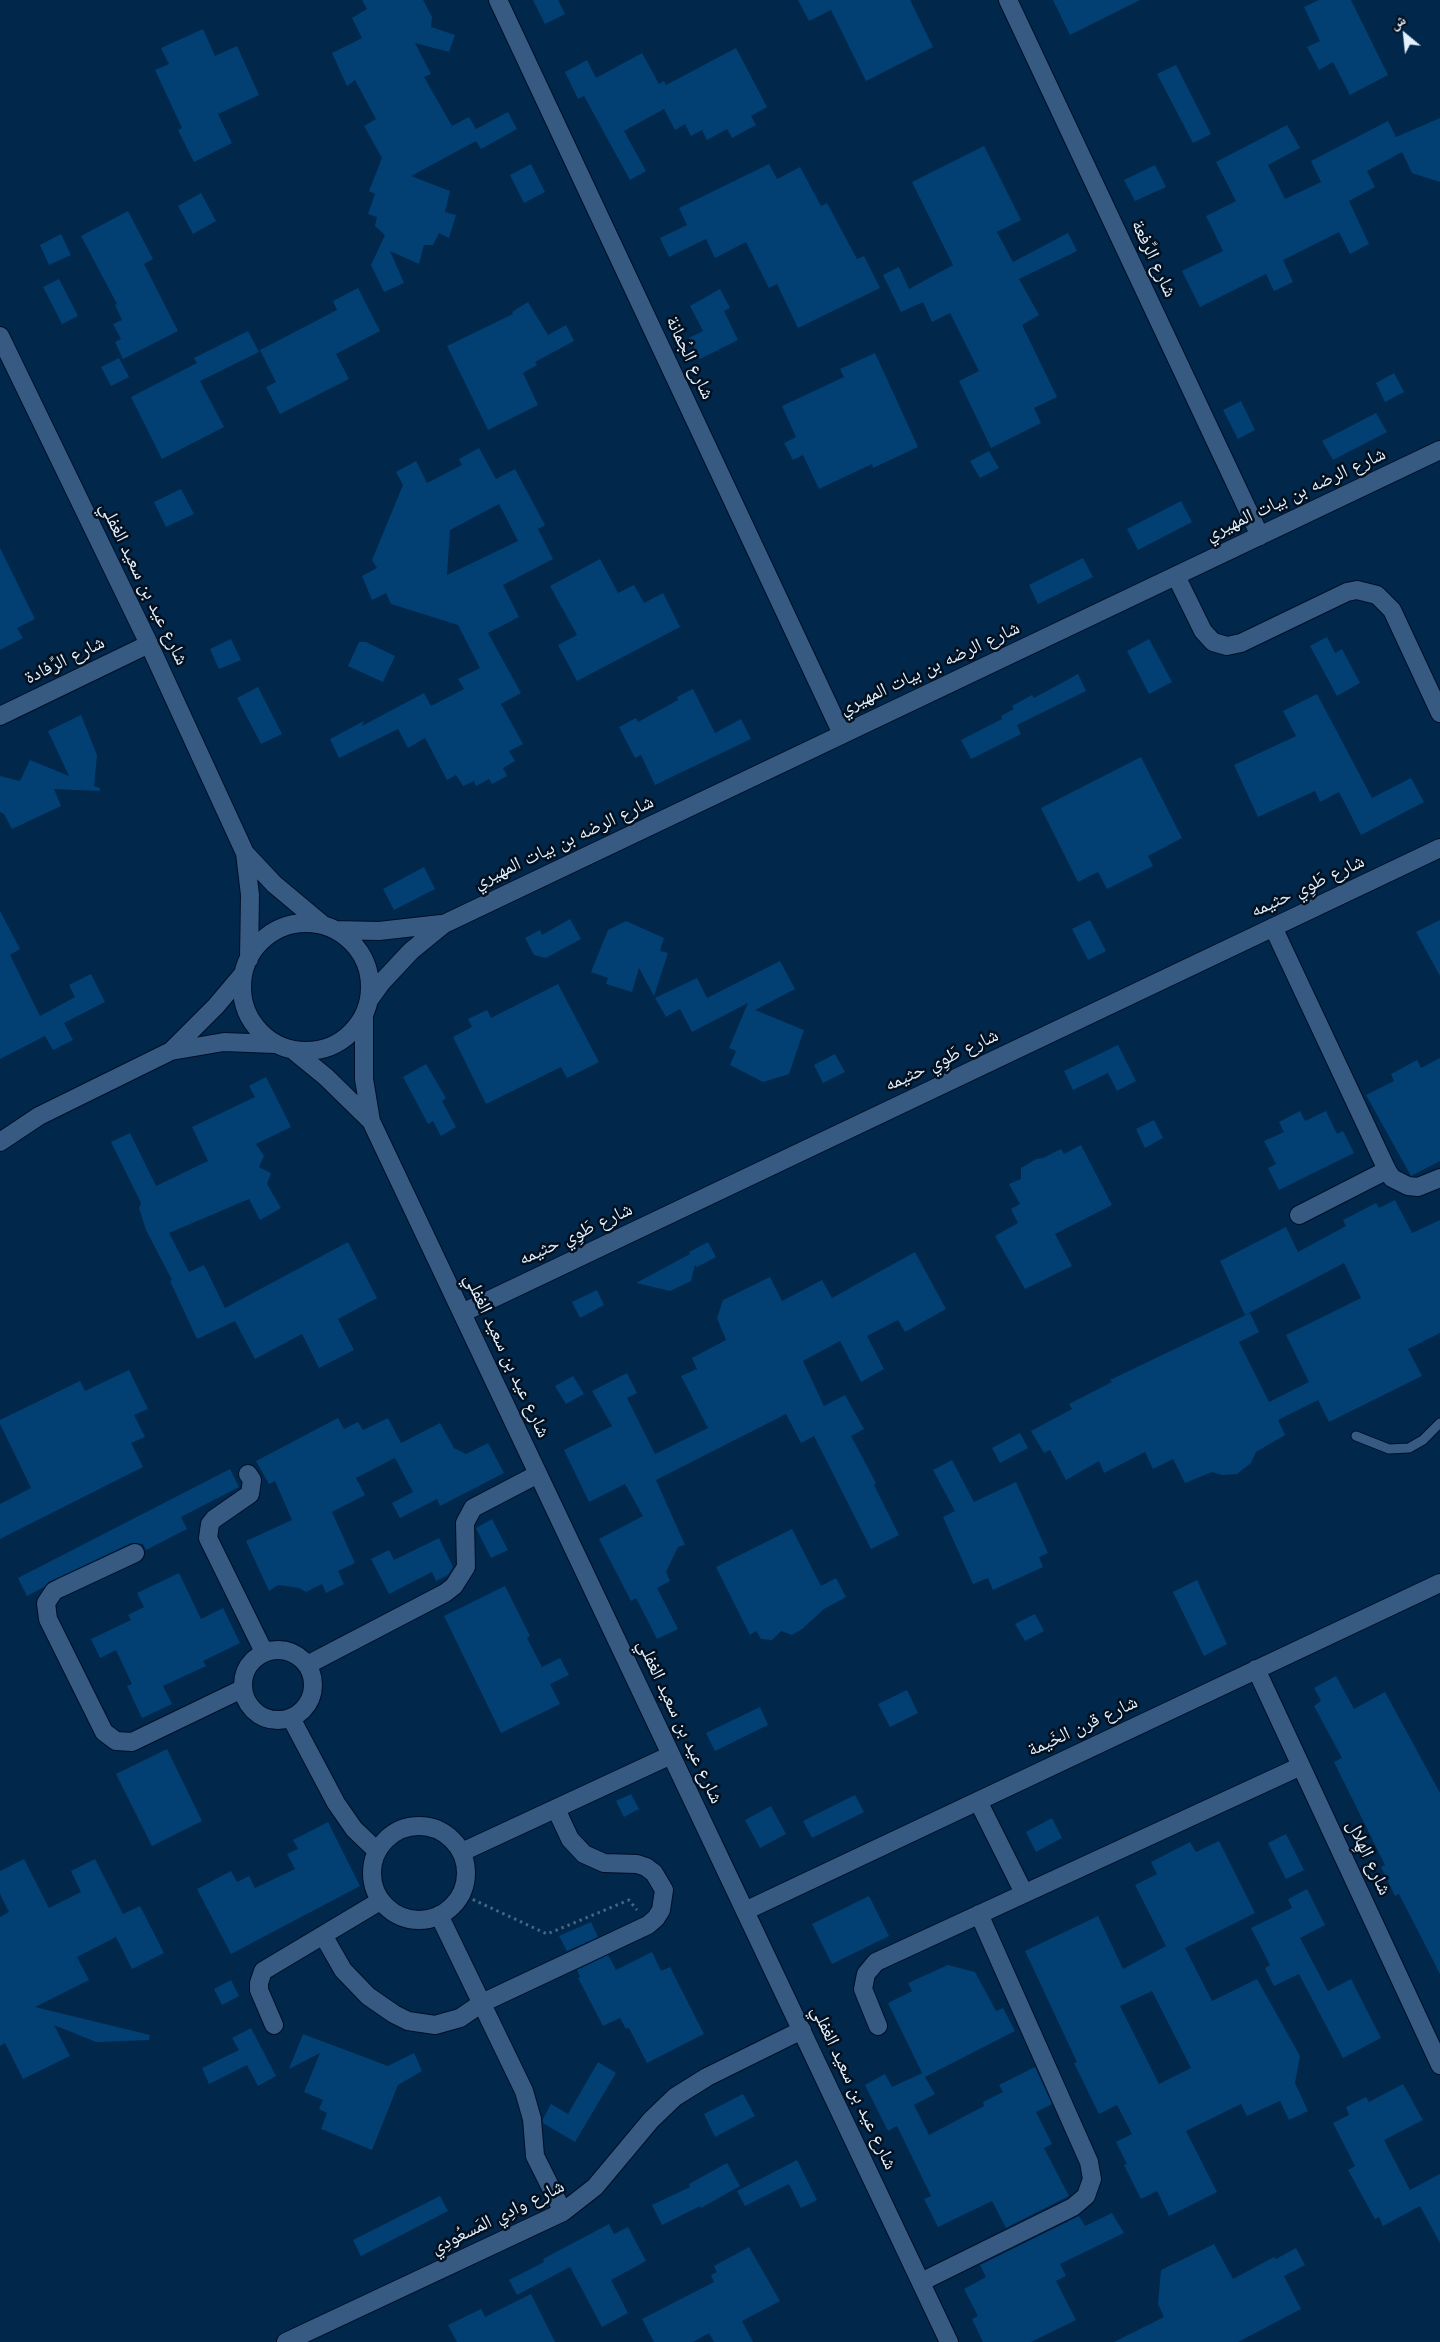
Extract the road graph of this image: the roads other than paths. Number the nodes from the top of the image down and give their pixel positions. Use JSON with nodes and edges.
{"nodes":[{"id":1,"x":498,"y":0,"type":"edge"},
{"id":2,"x":1008,"y":0,"type":"edge"},
{"id":3,"x":0,"y":336,"type":"edge"},
{"id":4,"x":1438,"y":455,"type":"edge"},
{"id":5,"x":1260,"y":536,"type":"junction"},
{"id":6,"x":1176,"y":576,"type":"junction"},
{"id":7,"x":149,"y":644,"type":"junction"},
{"id":8,"x":1440,"y":713,"type":"edge"},
{"id":9,"x":0,"y":716,"type":"edge"},
{"id":10,"x":842,"y":734,"type":"junction"},
{"id":11,"x":1440,"y":848,"type":"edge"},
{"id":12,"x":245,"y":853,"type":"junction"},
{"id":13,"x":444,"y":924,"type":"junction"},
{"id":14,"x":329,"y":927,"type":"junction"},
{"id":15,"x":1273,"y":927,"type":"junction"},
{"id":16,"x":246,"y":966,"type":"junction"},
{"id":17,"x":367,"y":1008,"type":"junction"},
{"id":18,"x":286,"y":1047,"type":"junction"},
{"id":19,"x":171,"y":1051,"type":"junction"},
{"id":20,"x":371,"y":1121,"type":"junction"},
{"id":21,"x":0,"y":1142,"type":"edge"},
{"id":22,"x":1387,"y":1170,"type":"junction"},
{"id":23,"x":1440,"y":1178,"type":"edge"},
{"id":24,"x":1299,"y":1215,"type":"dead end"},
{"id":25,"x":462,"y":1313,"type":"junction"},
{"id":26,"x":1439,"y":1428,"type":"edge"},
{"id":27,"x":1356,"y":1436,"type":"dead end"},
{"id":28,"x":248,"y":1474,"type":"dead end"},
{"id":29,"x":538,"y":1474,"type":"junction"},
{"id":30,"x":135,"y":1553,"type":"dead end"},
{"id":31,"x":1440,"y":1583,"type":"edge"},
{"id":32,"x":264,"y":1652,"type":"junction"},
{"id":33,"x":307,"y":1664,"type":"junction"},
{"id":34,"x":1256,"y":1669,"type":"junction"},
{"id":35,"x":242,"y":1689,"type":"junction"},
{"id":36,"x":291,"y":1718,"type":"junction"},
{"id":37,"x":672,"y":1755,"type":"junction"},
{"id":38,"x":1301,"y":1766,"type":"junction"},
{"id":39,"x":978,"y":1801,"type":"junction"},
{"id":40,"x":556,"y":1808,"type":"junction"},
{"id":41,"x":377,"y":1851,"type":"junction"},
{"id":42,"x":462,"y":1852,"type":"junction"},
{"id":43,"x":1024,"y":1894,"type":"junction"},
{"id":44,"x":380,"y":1901,"type":"junction"},
{"id":45,"x":745,"y":1910,"type":"junction"},
{"id":46,"x":979,"y":1914,"type":"junction"},
{"id":47,"x":439,"y":1915,"type":"junction"},
{"id":48,"x":323,"y":1935,"type":"junction"},
{"id":49,"x":482,"y":2003,"type":"junction"},
{"id":50,"x":274,"y":2025,"type":"dead end"},
{"id":51,"x":878,"y":2026,"type":"dead end"},
{"id":52,"x":802,"y":2030,"type":"junction"},
{"id":53,"x":1440,"y":2065,"type":"edge"},
{"id":54,"x":563,"y":2212,"type":"junction"},
{"id":55,"x":921,"y":2282,"type":"junction"},
{"id":56,"x":286,"y":2342,"type":"edge"},
{"id":57,"x":949,"y":2342,"type":"edge"}],
"edges":[{"from":1,"to":10,"type":"street","name":"شارع الجُمانة"},
{"from":2,"to":5,"type":"street","name":"شارع الرِّفعة"},
{"from":3,"to":7,"type":"street","name":"شارع عيد بن سعيد الغفلي"},
{"from":4,"to":5,"type":"street","name":"شارع الرضه بن بيات المهيري"},
{"from":5,"to":6,"type":"street","name":"شارع الرضه بن بيات المهيري"},
{"from":6,"to":8,"type":"street"},
{"from":6,"to":10,"type":"street","name":"شارع الرضه بن بيات المهيري"},
{"from":7,"to":9,"type":"street","name":"شارع الرِّفادة"},
{"from":7,"to":12,"type":"street","name":"شارع عيد بن سعيد الغفلي"},
{"from":10,"to":13,"type":"street","name":"شارع الرضه بن بيات المهيري"},
{"from":11,"to":15,"type":"street","name":"شارع طَوِي حثيمه"},
{"from":12,"to":14,"type":"street","name":"شارع عيد بن سعيد الغفلي"},
{"from":12,"to":16,"type":"street","name":"شارع عيد بن سعيد الغفلي"},
{"from":13,"to":14,"type":"street","name":"شارع الرضه بن بيات المهيري"},
{"from":13,"to":17,"type":"street","name":"شارع الرضه بن بيات المهيري"},
{"from":14,"to":16,"type":"street"},
{"from":14,"to":17,"type":"street"},
{"from":15,"to":22,"type":"street"},
{"from":15,"to":25,"type":"street","name":"شارع طَوِي حثيمه"},
{"from":16,"to":18,"type":"street"},
{"from":16,"to":19,"type":"street"},
{"from":17,"to":18,"type":"street"},
{"from":17,"to":20,"type":"street","name":"شارع عيد بن سعيد الغفلي"},
{"from":18,"to":19,"type":"street"},
{"from":18,"to":20,"type":"street","name":"شارع عيد بن سعيد الغفلي"},
{"from":19,"to":21,"type":"street"},
{"from":20,"to":25,"type":"street","name":"شارع عيد بن سعيد الغفلي"},
{"from":22,"to":23,"type":"street"},
{"from":22,"to":24,"type":"street"},
{"from":25,"to":29,"type":"street","name":"شارع عيد بن سعيد الغفلي"},
{"from":26,"to":27,"type":"lane"},
{"from":28,"to":32,"type":"street"},
{"from":29,"to":33,"type":"street"},
{"from":29,"to":37,"type":"street","name":"شارع عيد بن سعيد الغفلي"},
{"from":30,"to":35,"type":"street"},
{"from":31,"to":34,"type":"street","name":"شارع قرن الخَيمة"},
{"from":32,"to":33,"type":"street"},
{"from":32,"to":35,"type":"street"},
{"from":33,"to":36,"type":"street"},
{"from":34,"to":38,"type":"street","name":"شارع الهِلال"},
{"from":34,"to":39,"type":"street","name":"شارع قرن الخَيمة"},
{"from":35,"to":36,"type":"street"},
{"from":36,"to":41,"type":"street"},
{"from":37,"to":40,"type":"street"},
{"from":37,"to":45,"type":"street","name":"شارع عيد بن سعيد الغفلي"},
{"from":38,"to":43,"type":"street"},
{"from":38,"to":53,"type":"street","name":"شارع الهِلال"},
{"from":39,"to":43,"type":"street"},
{"from":39,"to":45,"type":"street","name":"شارع قرن الخَيمة"},
{"from":40,"to":42,"type":"street"},
{"from":40,"to":49,"type":"street"},
{"from":41,"to":42,"type":"street"},
{"from":41,"to":44,"type":"street"},
{"from":42,"to":47,"type":"street"},
{"from":43,"to":46,"type":"street"},
{"from":44,"to":47,"type":"street"},
{"from":44,"to":48,"type":"street"},
{"from":45,"to":52,"type":"street","name":"شارع عيد بن سعيد الغفلي"},
{"from":46,"to":51,"type":"street"},
{"from":46,"to":55,"type":"street"},
{"from":47,"to":49,"type":"street"},
{"from":48,"to":49,"type":"street"},
{"from":48,"to":50,"type":"street"},
{"from":49,"to":54,"type":"street"},
{"from":52,"to":54,"type":"street","name":"شارع وادِي المَسعُودِي"},
{"from":52,"to":55,"type":"street","name":"شارع عيد بن سعيد الغفلي"},
{"from":54,"to":56,"type":"street","name":"شارع وادِي المَسعُودِي"},
{"from":55,"to":57,"type":"street","name":"شارع عيد بن سعيد الغفلي"}]}
